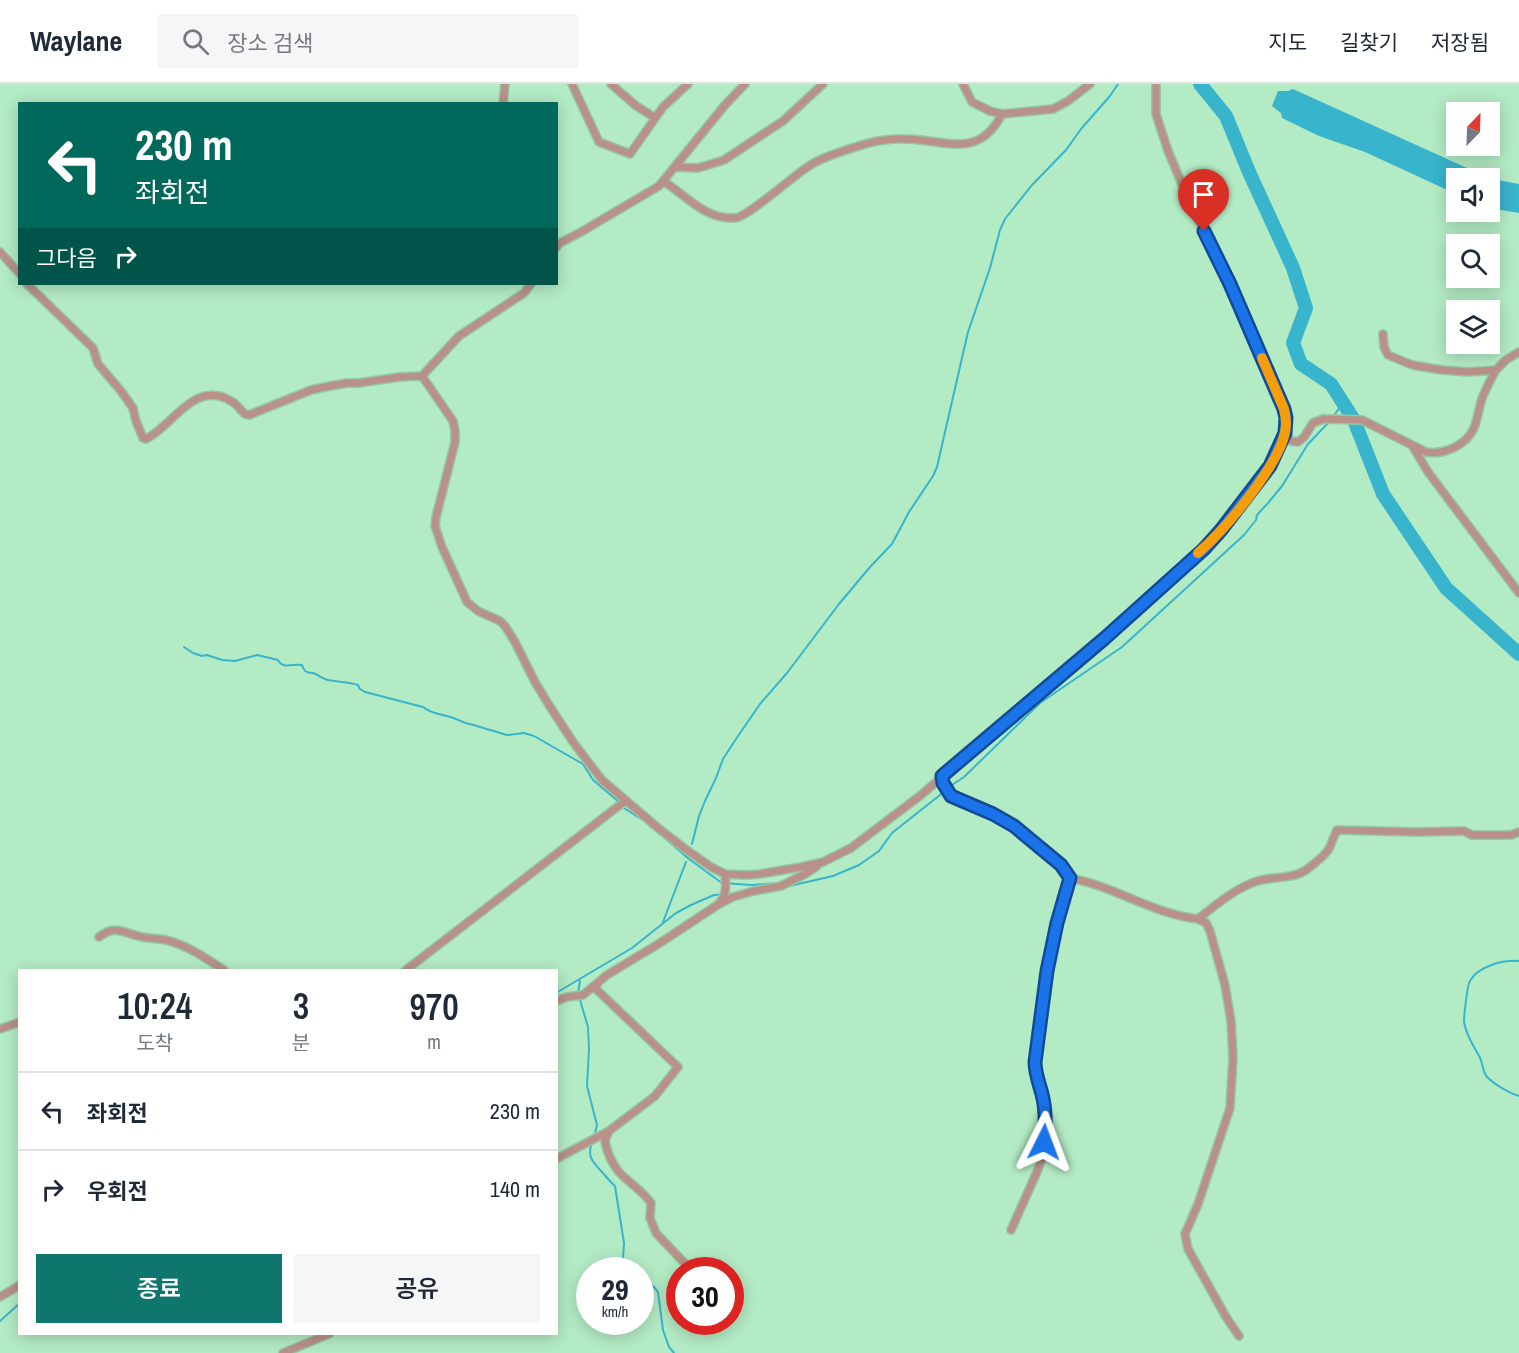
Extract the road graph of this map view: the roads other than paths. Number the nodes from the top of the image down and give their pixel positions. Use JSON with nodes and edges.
{"nodes":[{"id":1,"x":505,"y":84,"type":"edge"},
{"id":2,"x":572,"y":84,"type":"edge"},
{"id":3,"x":610,"y":84,"type":"edge"},
{"id":4,"x":688,"y":84,"type":"edge"},
{"id":5,"x":746,"y":84,"type":"edge"},
{"id":6,"x":823,"y":84,"type":"edge"},
{"id":7,"x":963,"y":84,"type":"edge"},
{"id":8,"x":1090,"y":84,"type":"edge"},
{"id":9,"x":1155,"y":84,"type":"edge"},
{"id":10,"x":503,"y":102,"type":"edge"},
{"id":11,"x":1002,"y":114,"type":"junction"},
{"id":12,"x":655,"y":118,"type":"junction"},
{"id":13,"x":675,"y":167,"type":"junction"},
{"id":14,"x":663,"y":181,"type":"junction"},
{"id":15,"x":558,"y":246,"type":"edge"},
{"id":16,"x":0,"y":252,"type":"edge"},
{"id":17,"x":18,"y":272,"type":"edge"},
{"id":18,"x":28,"y":285,"type":"edge"},
{"id":19,"x":530,"y":285,"type":"edge"},
{"id":20,"x":1383,"y":334,"type":"dead end"},
{"id":21,"x":1519,"y":352,"type":"edge"},
{"id":22,"x":1496,"y":370,"type":"junction"},
{"id":23,"x":422,"y":376,"type":"junction"},
{"id":24,"x":1285,"y":433,"type":"junction"},
{"id":25,"x":1413,"y":447,"type":"junction"},
{"id":26,"x":1519,"y":593,"type":"edge"},
{"id":27,"x":942,"y":776,"type":"junction"},
{"id":28,"x":626,"y":801,"type":"junction"},
{"id":29,"x":1519,"y":832,"type":"edge"},
{"id":30,"x":823,"y":862,"type":"junction"},
{"id":31,"x":725,"y":874,"type":"junction"},
{"id":32,"x":1070,"y":878,"type":"junction"},
{"id":33,"x":719,"y":904,"type":"junction"},
{"id":34,"x":1198,"y":919,"type":"junction"},
{"id":35,"x":99,"y":937,"type":"dead end"},
{"id":36,"x":222,"y":969,"type":"edge"},
{"id":37,"x":407,"y":969,"type":"edge"},
{"id":38,"x":597,"y":985,"type":"junction"},
{"id":39,"x":558,"y":1000,"type":"edge"},
{"id":40,"x":18,"y":1023,"type":"edge"},
{"id":41,"x":0,"y":1029,"type":"edge"},
{"id":42,"x":609,"y":1131,"type":"junction"},
{"id":43,"x":558,"y":1158,"type":"edge"},
{"id":44,"x":1011,"y":1230,"type":"dead end"},
{"id":45,"x":679,"y":1257,"type":"edge"},
{"id":46,"x":18,"y":1286,"type":"edge"},
{"id":47,"x":0,"y":1297,"type":"edge"},
{"id":48,"x":327,"y":1335,"type":"edge"},
{"id":49,"x":1239,"y":1336,"type":"dead end"},
{"id":50,"x":283,"y":1353,"type":"edge"}],
"edges":[{"from":1,"to":10,"type":"street"},
{"from":2,"to":12,"type":"street"},
{"from":3,"to":12,"type":"street"},
{"from":4,"to":12,"type":"street"},
{"from":5,"to":13,"type":"street"},
{"from":6,"to":13,"type":"street"},
{"from":7,"to":11,"type":"street"},
{"from":8,"to":11,"type":"street"},
{"from":9,"to":24,"type":"street"},
{"from":11,"to":14,"type":"street"},
{"from":13,"to":14,"type":"street"},
{"from":14,"to":15,"type":"street"},
{"from":16,"to":17,"type":"street"},
{"from":18,"to":23,"type":"street"},
{"from":19,"to":23,"type":"street"},
{"from":20,"to":22,"type":"street"},
{"from":21,"to":22,"type":"street"},
{"from":22,"to":25,"type":"street"},
{"from":23,"to":28,"type":"street"},
{"from":24,"to":25,"type":"street"},
{"from":24,"to":27,"type":"street"},
{"from":25,"to":26,"type":"street"},
{"from":27,"to":30,"type":"street"},
{"from":27,"to":32,"type":"street"},
{"from":28,"to":31,"type":"street"},
{"from":28,"to":37,"type":"street"},
{"from":29,"to":34,"type":"street"},
{"from":30,"to":31,"type":"street"},
{"from":30,"to":33,"type":"street"},
{"from":31,"to":33,"type":"street"},
{"from":32,"to":34,"type":"street"},
{"from":32,"to":44,"type":"street"},
{"from":33,"to":38,"type":"street"},
{"from":34,"to":49,"type":"street"},
{"from":35,"to":36,"type":"street"},
{"from":38,"to":39,"type":"street"},
{"from":38,"to":42,"type":"street"},
{"from":40,"to":41,"type":"street"},
{"from":42,"to":43,"type":"street"},
{"from":42,"to":45,"type":"street"},
{"from":46,"to":47,"type":"street"},
{"from":48,"to":50,"type":"street"}]}
